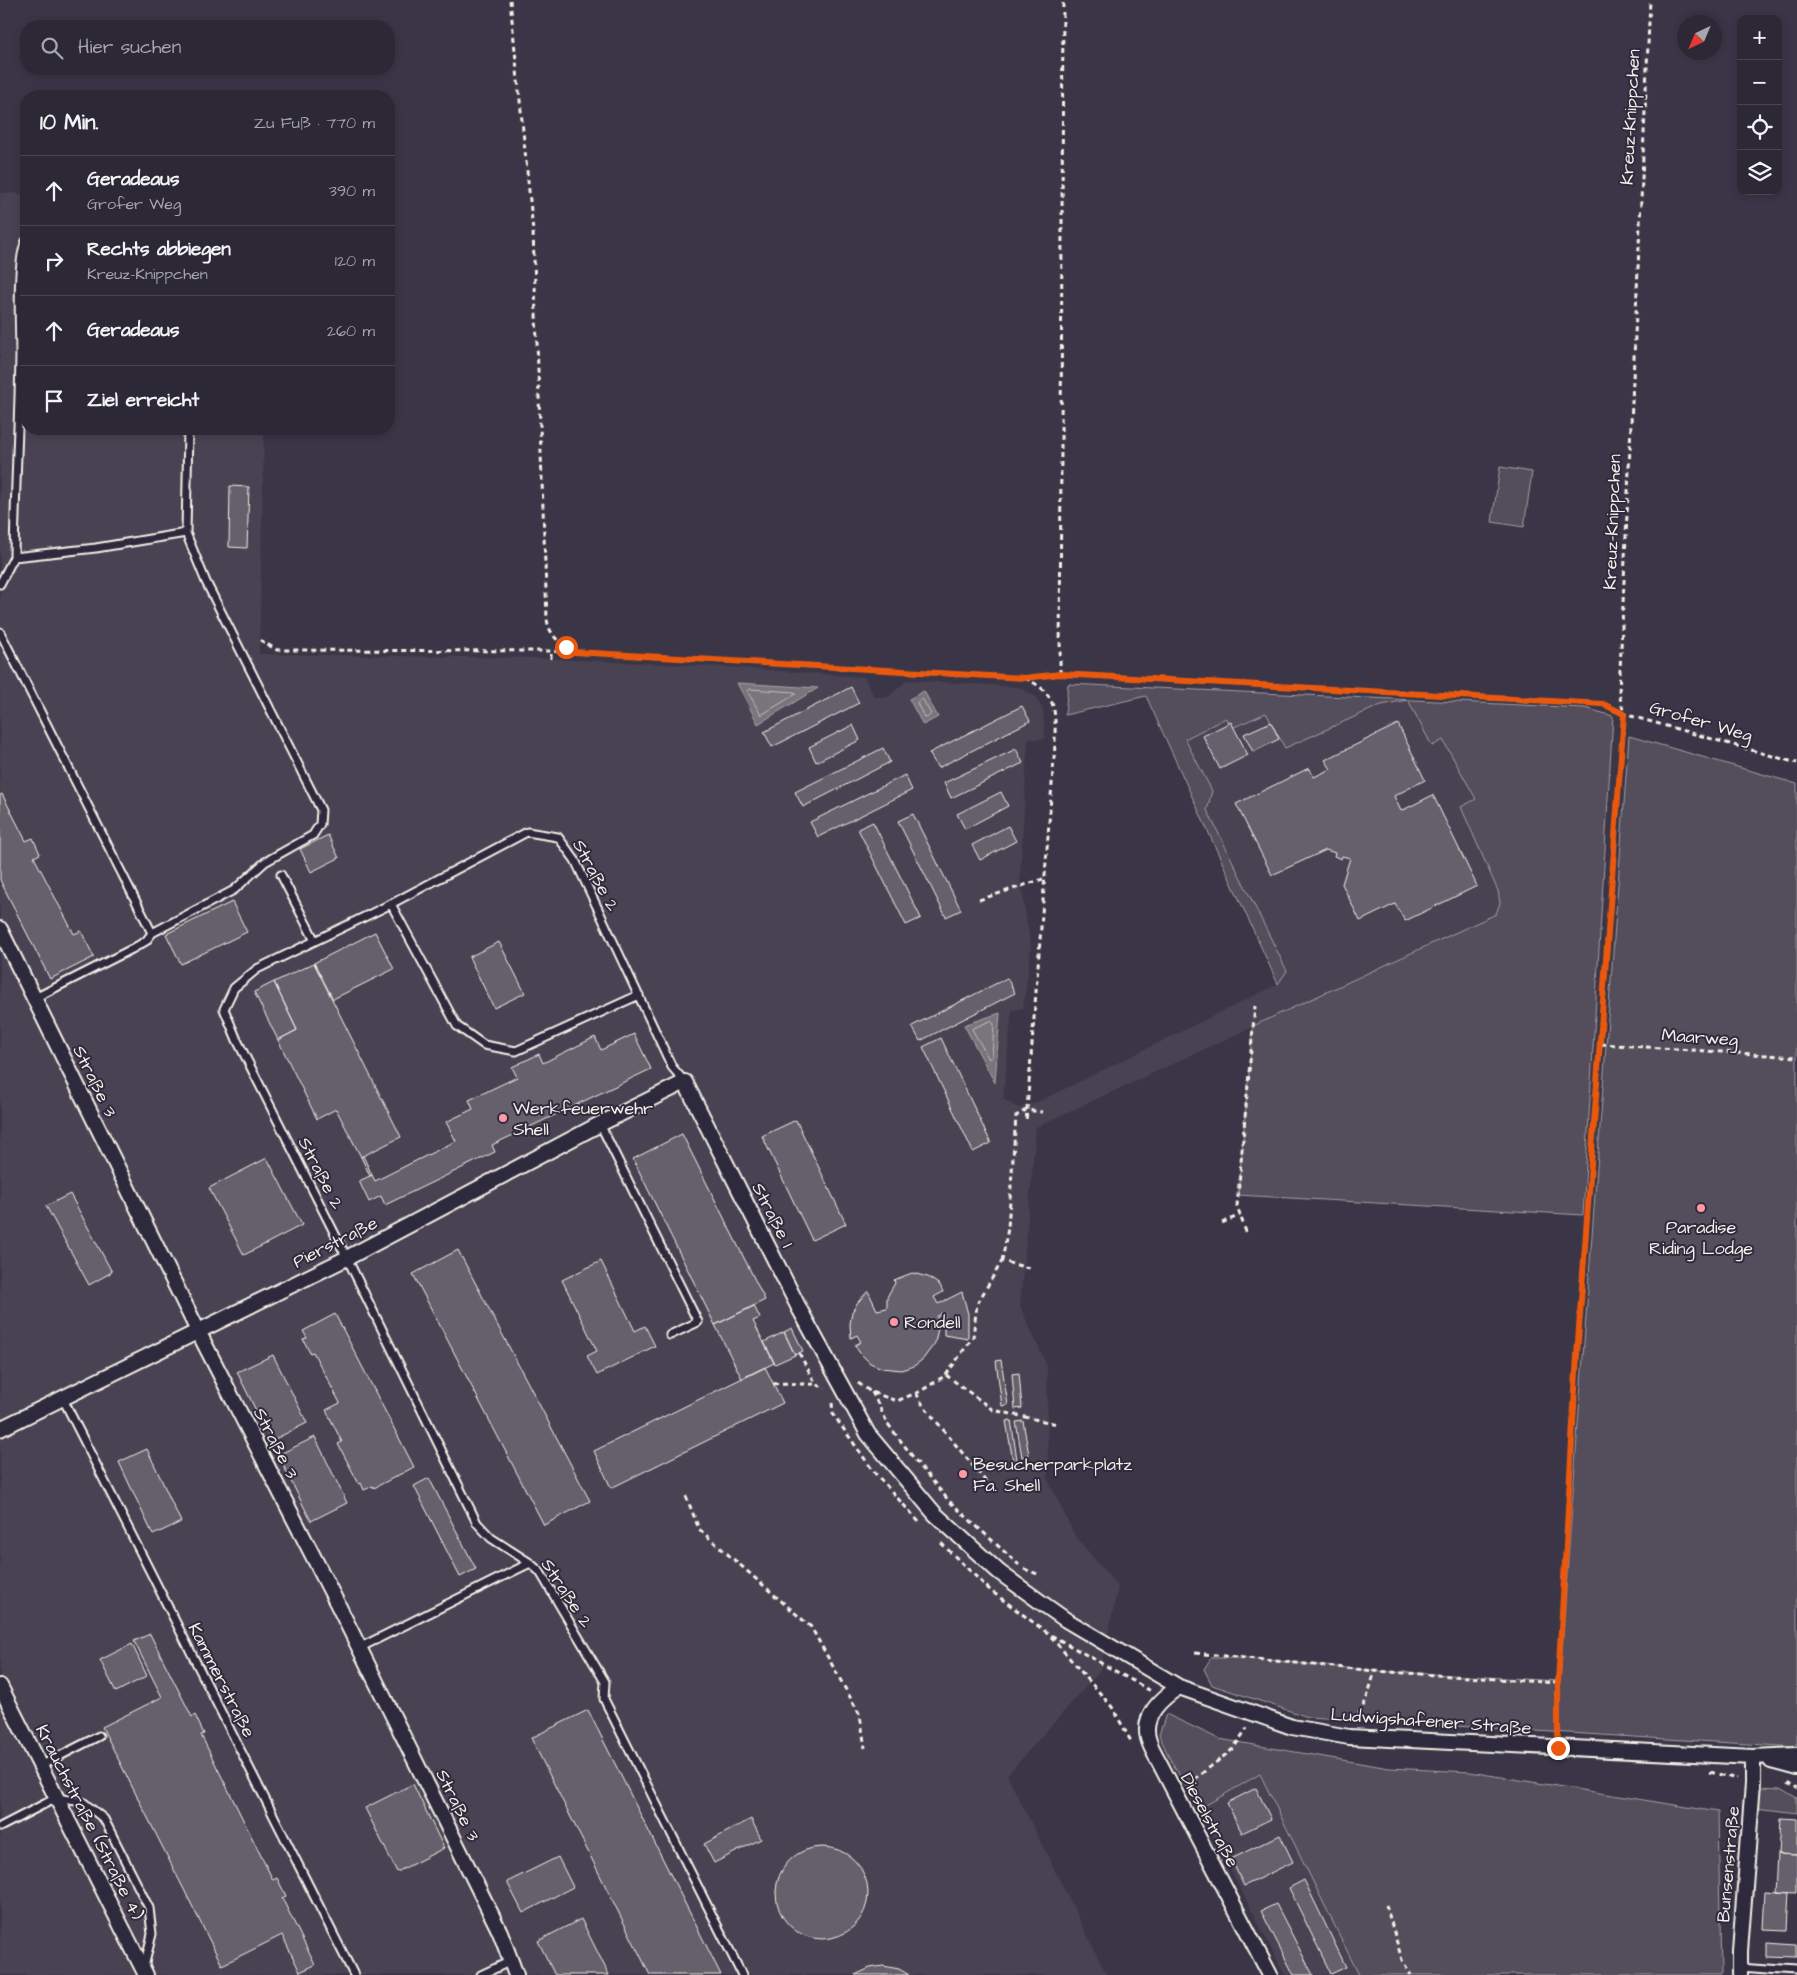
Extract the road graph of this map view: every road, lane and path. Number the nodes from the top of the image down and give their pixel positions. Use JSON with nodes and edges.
{"nodes":[{"id":1,"x":510,"y":0,"type":"edge"},
{"id":2,"x":1063,"y":0,"type":"edge"},
{"id":3,"x":1650,"y":0,"type":"edge"},
{"id":4,"x":20,"y":342,"type":"edge"},
{"id":5,"x":188,"y":435,"type":"edge"},
{"id":6,"x":186,"y":533,"type":"junction"},
{"id":7,"x":14,"y":557,"type":"junction"},
{"id":8,"x":0,"y":584,"type":"edge"},
{"id":9,"x":0,"y":632,"type":"edge"},
{"id":10,"x":260,"y":640,"type":"dead end"},
{"id":11,"x":551,"y":651,"type":"junction"},
{"id":12,"x":575,"y":652,"type":"junction"},
{"id":13,"x":551,"y":659,"type":"dead end"},
{"id":14,"x":1060,"y":674,"type":"junction"},
{"id":15,"x":1025,"y":678,"type":"junction"},
{"id":16,"x":1624,"y":714,"type":"junction"},
{"id":17,"x":1797,"y":763,"type":"edge"},
{"id":18,"x":281,"y":875,"type":"dead end"},
{"id":19,"x":1043,"y":878,"type":"junction"},
{"id":20,"x":979,"y":900,"type":"dead end"},
{"id":21,"x":391,"y":904,"type":"junction"},
{"id":22,"x":0,"y":929,"type":"edge"},
{"id":23,"x":152,"y":933,"type":"junction"},
{"id":24,"x":315,"y":941,"type":"junction"},
{"id":25,"x":639,"y":995,"type":"junction"},
{"id":26,"x":33,"y":999,"type":"junction"},
{"id":27,"x":1255,"y":1006,"type":"dead end"},
{"id":28,"x":1601,"y":1044,"type":"junction"},
{"id":29,"x":1797,"y":1057,"type":"edge"},
{"id":30,"x":685,"y":1082,"type":"junction"},
{"id":31,"x":1026,"y":1110,"type":"junction"},
{"id":32,"x":1042,"y":1112,"type":"dead end"},
{"id":33,"x":1026,"y":1122,"type":"dead end"},
{"id":34,"x":600,"y":1124,"type":"junction"},
{"id":35,"x":1240,"y":1215,"type":"junction"},
{"id":36,"x":1222,"y":1223,"type":"dead end"},
{"id":37,"x":1246,"y":1232,"type":"dead end"},
{"id":38,"x":347,"y":1258,"type":"junction"},
{"id":39,"x":1002,"y":1261,"type":"junction"},
{"id":40,"x":1032,"y":1269,"type":"dead end"},
{"id":41,"x":198,"y":1331,"type":"junction"},
{"id":42,"x":670,"y":1335,"type":"dead end"},
{"id":43,"x":798,"y":1353,"type":"dead end"},
{"id":44,"x":829,"y":1363,"type":"joint"},
{"id":45,"x":946,"y":1375,"type":"junction"},
{"id":46,"x":773,"y":1384,"type":"dead end"},
{"id":47,"x":816,"y":1384,"type":"junction"},
{"id":48,"x":836,"y":1388,"type":"junction"},
{"id":49,"x":871,"y":1392,"type":"junction"},
{"id":50,"x":916,"y":1393,"type":"junction"},
{"id":51,"x":63,"y":1399,"type":"junction"},
{"id":52,"x":1057,"y":1424,"type":"dead end"},
{"id":53,"x":0,"y":1429,"type":"edge"},
{"id":54,"x":992,"y":1489,"type":"dead end"},
{"id":55,"x":686,"y":1496,"type":"dead end"},
{"id":56,"x":924,"y":1527,"type":"dead end"},
{"id":57,"x":938,"y":1540,"type":"dead end"},
{"id":58,"x":530,"y":1562,"type":"junction"},
{"id":59,"x":1040,"y":1576,"type":"dead end"},
{"id":60,"x":1049,"y":1634,"type":"junction"},
{"id":61,"x":359,"y":1648,"type":"junction"},
{"id":62,"x":1195,"y":1653,"type":"dead end"},
{"id":63,"x":1375,"y":1671,"type":"junction"},
{"id":64,"x":1558,"y":1682,"type":"junction"},
{"id":65,"x":0,"y":1686,"type":"edge"},
{"id":66,"x":1179,"y":1687,"type":"junction"},
{"id":67,"x":1163,"y":1698,"type":"junction"},
{"id":68,"x":1256,"y":1729,"type":"dead end"},
{"id":69,"x":99,"y":1736,"type":"dead end"},
{"id":70,"x":1349,"y":1737,"type":"junction"},
{"id":71,"x":866,"y":1748,"type":"dead end"},
{"id":72,"x":1135,"y":1748,"type":"dead end"},
{"id":73,"x":1558,"y":1748,"type":"junction"},
{"id":74,"x":1797,"y":1756,"type":"edge"},
{"id":75,"x":1753,"y":1757,"type":"junction"},
{"id":76,"x":40,"y":1766,"type":"junction"},
{"id":77,"x":1797,"y":1768,"type":"edge"},
{"id":78,"x":1708,"y":1772,"type":"dead end"},
{"id":79,"x":1782,"y":1780,"type":"dead end"},
{"id":80,"x":1753,"y":1784,"type":"junction"},
{"id":81,"x":1797,"y":1790,"type":"edge"},
{"id":82,"x":1175,"y":1794,"type":"junction"},
{"id":83,"x":56,"y":1798,"type":"junction"},
{"id":84,"x":0,"y":1827,"type":"edge"},
{"id":85,"x":1386,"y":1904,"type":"dead end"},
{"id":86,"x":511,"y":1961,"type":"junction"},
{"id":87,"x":1740,"y":1971,"type":"edge"},
{"id":88,"x":1797,"y":1971,"type":"edge"},
{"id":89,"x":145,"y":1972,"type":"edge"},
{"id":90,"x":354,"y":1975,"type":"edge"},
{"id":91,"x":481,"y":1975,"type":"edge"},
{"id":92,"x":516,"y":1975,"type":"edge"},
{"id":93,"x":742,"y":1975,"type":"edge"},
{"id":94,"x":1270,"y":1975,"type":"edge"},
{"id":95,"x":1411,"y":1975,"type":"edge"}],
"edges":[{"from":1,"to":12,"type":"path"},
{"from":2,"to":14,"type":"path"},
{"from":3,"to":16,"type":"path","name":"Kreuz-Knippchen"},
{"from":4,"to":7,"type":"lane"},
{"from":5,"to":6,"type":"lane"},
{"from":6,"to":7,"type":"lane"},
{"from":6,"to":23,"type":"lane"},
{"from":7,"to":8,"type":"lane"},
{"from":9,"to":23,"type":"lane"},
{"from":10,"to":11,"type":"path","name":"Grofer Weg"},
{"from":11,"to":12,"type":"path","name":"Grofer Weg"},
{"from":11,"to":13,"type":"path"},
{"from":12,"to":15,"type":"path","name":"Grofer Weg"},
{"from":14,"to":15,"type":"path","name":"Grofer Weg"},
{"from":14,"to":16,"type":"path","name":"Grofer Weg"},
{"from":15,"to":19,"type":"path"},
{"from":16,"to":17,"type":"path","name":"Grofer Weg"},
{"from":16,"to":28,"type":"path","name":"Kreuz-Knippchen"},
{"from":18,"to":24,"type":"lane"},
{"from":19,"to":20,"type":"path"},
{"from":19,"to":31,"type":"path"},
{"from":21,"to":24,"type":"lane","name":"Straße 2"},
{"from":21,"to":25,"type":"lane"},
{"from":21,"to":25,"type":"lane","name":"Straße 2"},
{"from":22,"to":26,"type":"street","name":"Straße 3"},
{"from":23,"to":26,"type":"lane"},
{"from":24,"to":38,"type":"lane","name":"Straße 2"},
{"from":25,"to":30,"type":"lane","name":"Straße 2"},
{"from":26,"to":41,"type":"street","name":"Straße 3"},
{"from":27,"to":35,"type":"path"},
{"from":28,"to":29,"type":"path","name":"Maarweg"},
{"from":28,"to":64,"type":"path","name":"Kreuz-Knippchen"},
{"from":30,"to":34,"type":"street","name":"Pierstraße"},
{"from":30,"to":44,"type":"street","name":"Straße 1"},
{"from":31,"to":32,"type":"path"},
{"from":31,"to":33,"type":"path"},
{"from":31,"to":39,"type":"path"},
{"from":34,"to":38,"type":"street","name":"Pierstraße"},
{"from":34,"to":42,"type":"lane"},
{"from":35,"to":36,"type":"path"},
{"from":35,"to":37,"type":"path"},
{"from":38,"to":41,"type":"street","name":"Pierstraße"},
{"from":38,"to":58,"type":"lane","name":"Straße 2"},
{"from":39,"to":40,"type":"path"},
{"from":39,"to":45,"type":"path"},
{"from":41,"to":51,"type":"street","name":"Pierstraße"},
{"from":41,"to":61,"type":"street","name":"Straße 3"},
{"from":43,"to":47,"type":"path"},
{"from":44,"to":48,"type":"street","name":"Ludwigshafener Straße"},
{"from":45,"to":50,"type":"path"},
{"from":45,"to":52,"type":"path"},
{"from":46,"to":47,"type":"path"},
{"from":47,"to":48,"type":"path"},
{"from":48,"to":49,"type":"path"},
{"from":48,"to":56,"type":"path"},
{"from":48,"to":66,"type":"street","name":"Ludwigshafener Straße"},
{"from":49,"to":50,"type":"path"},
{"from":49,"to":59,"type":"path"},
{"from":50,"to":54,"type":"path"},
{"from":51,"to":53,"type":"street","name":"Pierstraße"},
{"from":51,"to":90,"type":"lane","name":"Kammerstraße"},
{"from":55,"to":71,"type":"path"},
{"from":57,"to":60,"type":"path"},
{"from":58,"to":61,"type":"lane"},
{"from":58,"to":93,"type":"lane","name":"Straße 2"},
{"from":60,"to":67,"type":"path"},
{"from":60,"to":72,"type":"path"},
{"from":61,"to":86,"type":"street","name":"Straße 3"},
{"from":62,"to":63,"type":"path"},
{"from":63,"to":64,"type":"path"},
{"from":63,"to":70,"type":"path"},
{"from":64,"to":73,"type":"path","name":"Kreuz-Knippchen"},
{"from":65,"to":76,"type":"street","name":"Krauchstraße (Straße 4)"},
{"from":66,"to":67,"type":"street","name":"Dieselstraße"},
{"from":66,"to":70,"type":"street","name":"Ludwigshafener Straße"},
{"from":67,"to":82,"type":"street","name":"Dieselstraße"},
{"from":68,"to":82,"type":"path"},
{"from":69,"to":76,"type":"lane"},
{"from":70,"to":73,"type":"street","name":"Ludwigshafener Straße"},
{"from":73,"to":75,"type":"street","name":"Ludwigshafener Straße"},
{"from":74,"to":75,"type":"street","name":"Ludwigshafener Straße"},
{"from":75,"to":77,"type":"street","name":"Ludwigshafener Straße"},
{"from":75,"to":80,"type":"street","name":"Bunsenstraße"},
{"from":76,"to":83,"type":"street","name":"Krauchstraße (Straße 4)"},
{"from":78,"to":80,"type":"path"},
{"from":79,"to":81,"type":"path"},
{"from":80,"to":87,"type":"street","name":"Bunsenstraße"},
{"from":82,"to":94,"type":"street","name":"Dieselstraße"},
{"from":83,"to":84,"type":"lane"},
{"from":83,"to":89,"type":"street","name":"Krauchstraße (Straße 4)"},
{"from":83,"to":89,"type":"lane"},
{"from":85,"to":95,"type":"path"},
{"from":86,"to":91,"type":"lane"},
{"from":86,"to":92,"type":"street","name":"Straße 3"},
{"from":87,"to":88,"type":"lane"}]}
